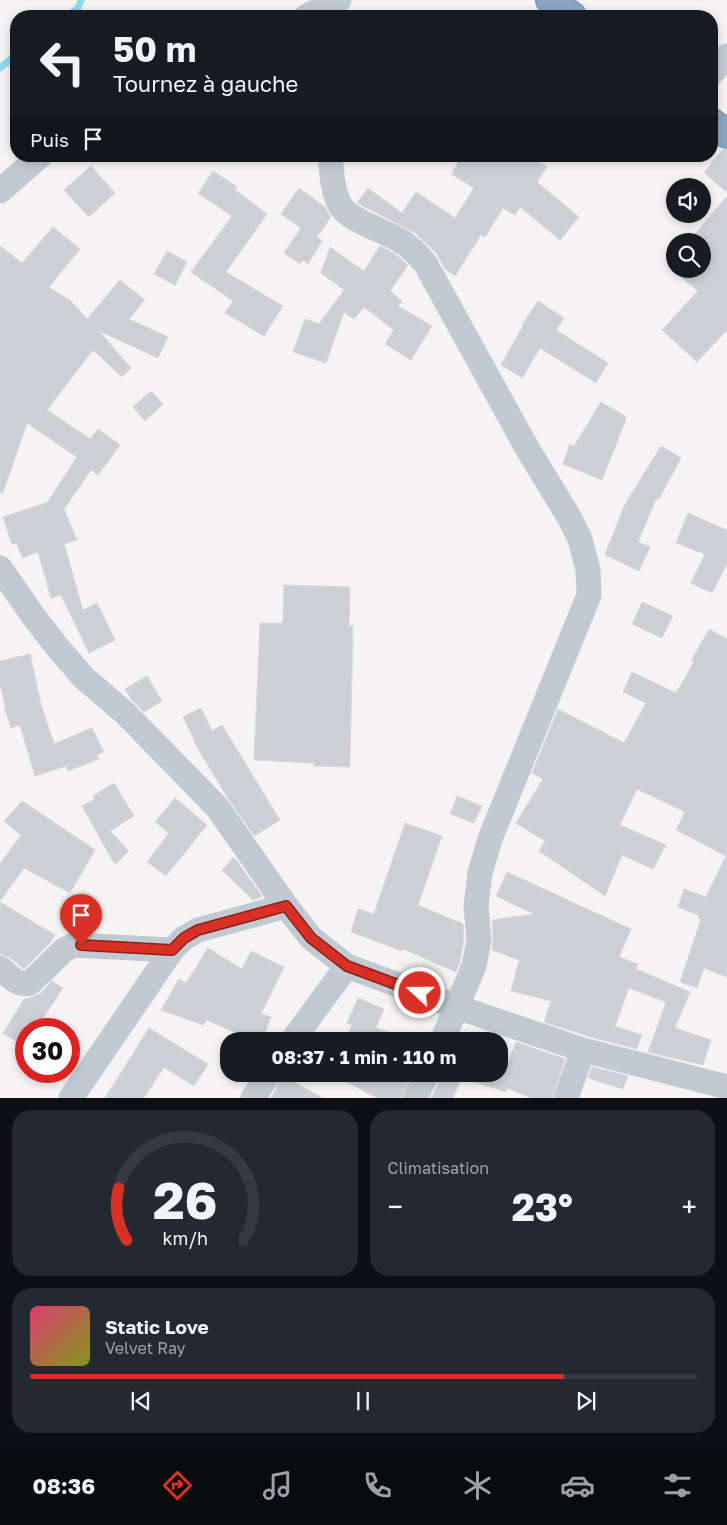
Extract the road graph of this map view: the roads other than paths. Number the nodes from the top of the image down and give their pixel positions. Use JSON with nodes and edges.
{"nodes":[{"id":1,"x":339,"y":0,"type":"edge"},
{"id":2,"x":550,"y":0,"type":"edge"},
{"id":3,"x":322,"y":10,"type":"edge"},
{"id":4,"x":564,"y":10,"type":"edge"},
{"id":5,"x":727,"y":56,"type":"edge"},
{"id":6,"x":718,"y":66,"type":"edge"},
{"id":7,"x":33,"y":162,"type":"edge"},
{"id":8,"x":331,"y":162,"type":"edge"},
{"id":9,"x":0,"y":191,"type":"edge"},
{"id":10,"x":0,"y":568,"type":"edge"},
{"id":11,"x":286,"y":906,"type":"junction"},
{"id":12,"x":172,"y":950,"type":"junction"},
{"id":13,"x":347,"y":966,"type":"junction"},
{"id":14,"x":0,"y":968,"type":"edge"},
{"id":15,"x":457,"y":1007,"type":"junction"},
{"id":16,"x":299,"y":1032,"type":"edge"},
{"id":17,"x":446,"y":1032,"type":"edge"},
{"id":18,"x":583,"y":1050,"type":"junction"},
{"id":19,"x":264,"y":1082,"type":"edge"},
{"id":20,"x":423,"y":1082,"type":"edge"},
{"id":21,"x":727,"y":1087,"type":"edge"},
{"id":22,"x":71,"y":1098,"type":"edge"},
{"id":23,"x":253,"y":1098,"type":"edge"},
{"id":24,"x":415,"y":1098,"type":"edge"},
{"id":25,"x":566,"y":1098,"type":"edge"}],
"edges":[{"from":1,"to":3,"type":"street"},
{"from":2,"to":4,"type":"highway"},
{"from":5,"to":6,"type":"street"},
{"from":7,"to":9,"type":"street"},
{"from":8,"to":15,"type":"street"},
{"from":10,"to":11,"type":"street"},
{"from":11,"to":12,"type":"street"},
{"from":11,"to":13,"type":"street"},
{"from":12,"to":14,"type":"street"},
{"from":12,"to":22,"type":"street"},
{"from":13,"to":15,"type":"street"},
{"from":13,"to":16,"type":"street"},
{"from":15,"to":17,"type":"street"},
{"from":15,"to":18,"type":"street"},
{"from":18,"to":21,"type":"street"},
{"from":18,"to":25,"type":"street"},
{"from":19,"to":23,"type":"street"},
{"from":20,"to":24,"type":"street"}]}
